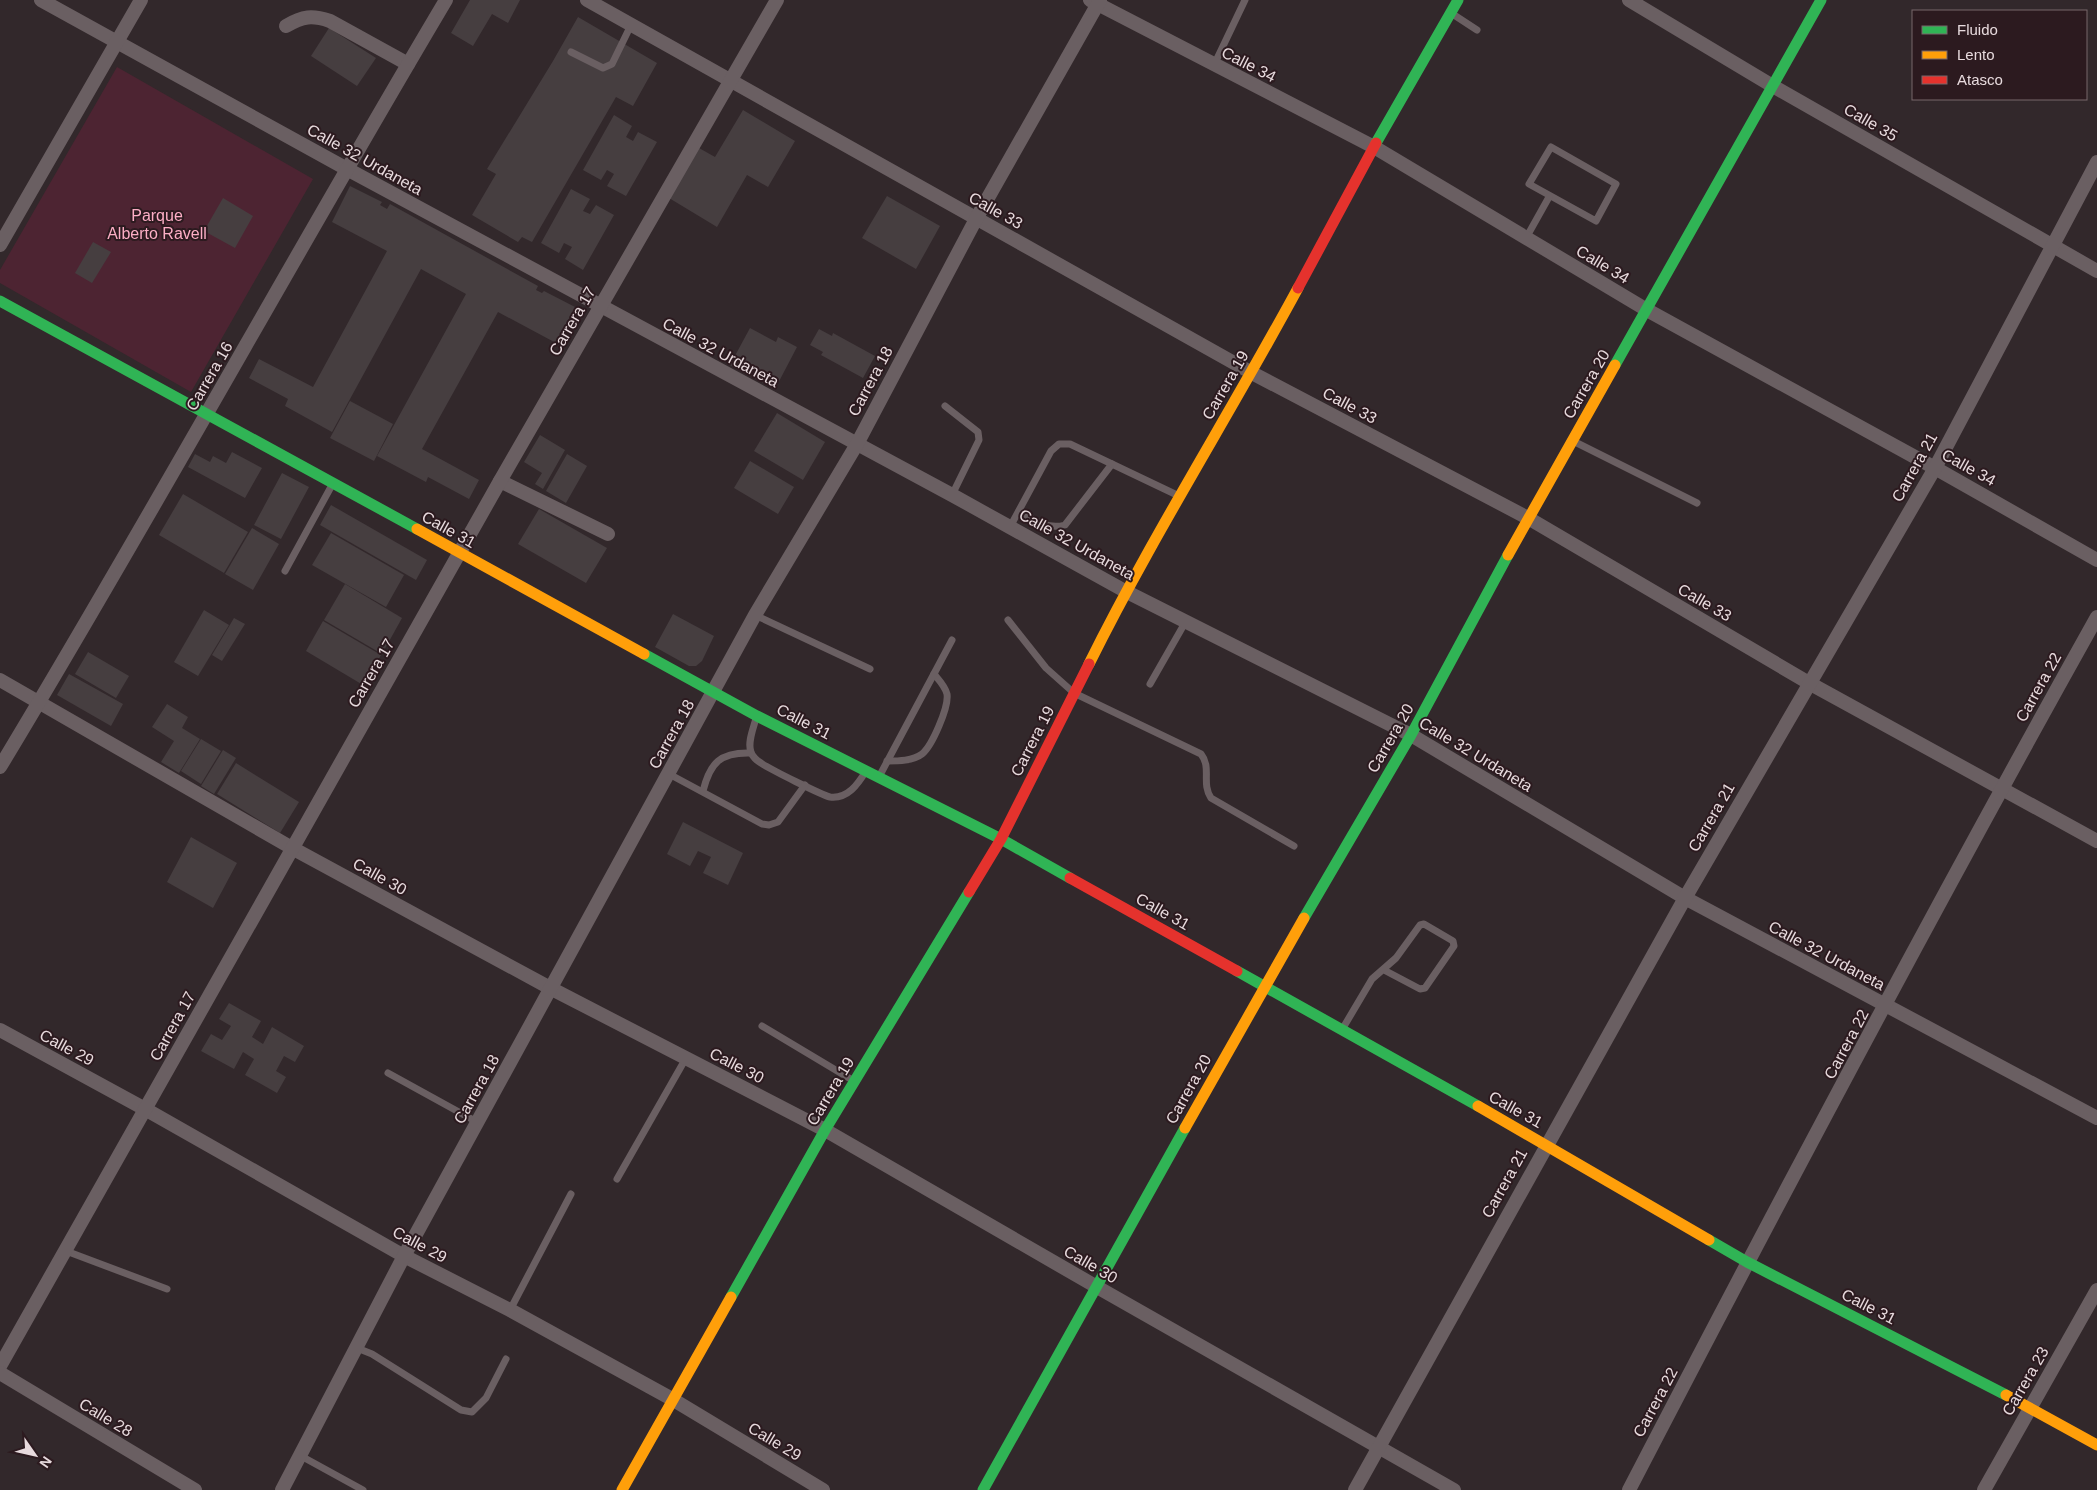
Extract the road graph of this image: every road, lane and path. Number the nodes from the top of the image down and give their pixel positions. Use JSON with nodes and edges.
{"nodes":[{"id":1,"x":41,"y":0,"type":"edge"},
{"id":2,"x":141,"y":0,"type":"edge"},
{"id":3,"x":446,"y":0,"type":"edge"},
{"id":4,"x":587,"y":0,"type":"edge"},
{"id":5,"x":777,"y":0,"type":"edge"},
{"id":6,"x":1245,"y":0,"type":"edge"},
{"id":7,"x":1458,"y":0,"type":"edge"},
{"id":8,"x":1629,"y":0,"type":"edge"},
{"id":9,"x":1821,"y":0,"type":"edge"},
{"id":10,"x":1096,"y":2,"type":"edge"},
{"id":11,"x":1451,"y":13,"type":"junction"},
{"id":12,"x":631,"y":25,"type":"junction"},
{"id":13,"x":286,"y":26,"type":"dead end"},
{"id":14,"x":1477,"y":30,"type":"dead end"},
{"id":15,"x":116,"y":41,"type":"junction"},
{"id":16,"x":571,"y":52,"type":"dead end"},
{"id":17,"x":408,"y":64,"type":"junction"},
{"id":18,"x":1214,"y":66,"type":"junction"},
{"id":19,"x":731,"y":79,"type":"junction"},
{"id":20,"x":1772,"y":85,"type":"junction"},
{"id":21,"x":1374,"y":147,"type":"junction"},
{"id":22,"x":2097,"y":162,"type":"edge"},
{"id":23,"x":347,"y":169,"type":"junction"},
{"id":24,"x":1549,"y":197,"type":"junction"},
{"id":25,"x":976,"y":219,"type":"junction"},
{"id":26,"x":1526,"y":238,"type":"junction"},
{"id":27,"x":0,"y":244,"type":"edge"},
{"id":28,"x":2053,"y":246,"type":"junction"},
{"id":29,"x":2097,"y":271,"type":"edge"},
{"id":30,"x":0,"y":301,"type":"edge"},
{"id":31,"x":601,"y":307,"type":"junction"},
{"id":32,"x":1647,"y":310,"type":"junction"},
{"id":33,"x":1252,"y":372,"type":"junction"},
{"id":34,"x":945,"y":406,"type":"dead end"},
{"id":35,"x":208,"y":414,"type":"junction"},
{"id":36,"x":1572,"y":441,"type":"junction"},
{"id":37,"x":856,"y":444,"type":"junction"},
{"id":38,"x":1112,"y":464,"type":"junction"},
{"id":39,"x":1936,"y":468,"type":"junction"},
{"id":40,"x":500,"y":481,"type":"junction"},
{"id":41,"x":334,"y":483,"type":"junction"},
{"id":42,"x":952,"y":495,"type":"junction"},
{"id":43,"x":1180,"y":497,"type":"junction"},
{"id":44,"x":1697,"y":503,"type":"dead end"},
{"id":45,"x":1019,"y":511,"type":"junction"},
{"id":46,"x":1528,"y":518,"type":"junction"},
{"id":47,"x":1010,"y":527,"type":"junction"},
{"id":48,"x":608,"y":534,"type":"dead end"},
{"id":49,"x":459,"y":554,"type":"junction"},
{"id":50,"x":2097,"y":560,"type":"edge"},
{"id":51,"x":285,"y":571,"type":"dead end"},
{"id":52,"x":1125,"y":591,"type":"junction"},
{"id":53,"x":756,"y":615,"type":"junction"},
{"id":54,"x":2097,"y":617,"type":"edge"},
{"id":55,"x":1008,"y":620,"type":"dead end"},
{"id":56,"x":1186,"y":622,"type":"junction"},
{"id":57,"x":952,"y":640,"type":"dead end"},
{"id":58,"x":870,"y":669,"type":"dead end"},
{"id":59,"x":934,"y":674,"type":"junction"},
{"id":60,"x":0,"y":680,"type":"edge"},
{"id":61,"x":1809,"y":683,"type":"junction"},
{"id":62,"x":1150,"y":684,"type":"dead end"},
{"id":63,"x":715,"y":692,"type":"junction"},
{"id":64,"x":1074,"y":693,"type":"junction"},
{"id":65,"x":39,"y":702,"type":"junction"},
{"id":66,"x":757,"y":716,"type":"junction"},
{"id":67,"x":1411,"y":735,"type":"junction"},
{"id":68,"x":751,"y":753,"type":"junction"},
{"id":69,"x":887,"y":762,"type":"junction"},
{"id":70,"x":0,"y":767,"type":"edge"},
{"id":71,"x":866,"y":771,"type":"junction"},
{"id":72,"x":669,"y":774,"type":"junction"},
{"id":73,"x":879,"y":778,"type":"junction"},
{"id":74,"x":805,"y":785,"type":"junction"},
{"id":75,"x":2002,"y":788,"type":"junction"},
{"id":76,"x":703,"y":791,"type":"junction"},
{"id":77,"x":1001,"y":839,"type":"junction"},
{"id":78,"x":2097,"y":841,"type":"edge"},
{"id":79,"x":1294,"y":846,"type":"dead end"},
{"id":80,"x":292,"y":848,"type":"junction"},
{"id":81,"x":1685,"y":898,"type":"junction"},
{"id":82,"x":1384,"y":970,"type":"junction"},
{"id":83,"x":1264,"y":987,"type":"junction"},
{"id":84,"x":552,"y":989,"type":"junction"},
{"id":85,"x":1886,"y":1007,"type":"junction"},
{"id":86,"x":762,"y":1026,"type":"dead end"},
{"id":87,"x":0,"y":1030,"type":"edge"},
{"id":88,"x":1342,"y":1030,"type":"junction"},
{"id":89,"x":686,"y":1058,"type":"junction"},
{"id":90,"x":388,"y":1073,"type":"dead end"},
{"id":91,"x":854,"y":1081,"type":"junction"},
{"id":92,"x":145,"y":1109,"type":"junction"},
{"id":93,"x":2097,"y":1118,"type":"edge"},
{"id":94,"x":478,"y":1122,"type":"junction"},
{"id":95,"x":825,"y":1130,"type":"junction"},
{"id":96,"x":1546,"y":1144,"type":"junction"},
{"id":97,"x":617,"y":1179,"type":"dead end"},
{"id":98,"x":571,"y":1194,"type":"dead end"},
{"id":99,"x":66,"y":1251,"type":"junction"},
{"id":100,"x":404,"y":1256,"type":"junction"},
{"id":101,"x":1747,"y":1262,"type":"junction"},
{"id":102,"x":1096,"y":1287,"type":"junction"},
{"id":103,"x":167,"y":1289,"type":"dead end"},
{"id":104,"x":2097,"y":1290,"type":"edge"},
{"id":105,"x":510,"y":1310,"type":"junction"},
{"id":106,"x":357,"y":1348,"type":"junction"},
{"id":107,"x":506,"y":1359,"type":"dead end"},
{"id":108,"x":0,"y":1366,"type":"edge"},
{"id":109,"x":0,"y":1373,"type":"edge"},
{"id":110,"x":672,"y":1399,"type":"junction"},
{"id":111,"x":2030,"y":1408,"type":"junction"},
{"id":112,"x":2097,"y":1445,"type":"edge"},
{"id":113,"x":1378,"y":1448,"type":"junction"},
{"id":114,"x":300,"y":1456,"type":"junction"},
{"id":115,"x":195,"y":1490,"type":"edge"},
{"id":116,"x":282,"y":1490,"type":"edge"},
{"id":117,"x":363,"y":1490,"type":"edge"},
{"id":118,"x":622,"y":1490,"type":"edge"},
{"id":119,"x":823,"y":1490,"type":"edge"},
{"id":120,"x":983,"y":1490,"type":"edge"},
{"id":121,"x":1354,"y":1490,"type":"edge"},
{"id":122,"x":1454,"y":1490,"type":"edge"},
{"id":123,"x":1629,"y":1490,"type":"edge"},
{"id":124,"x":1984,"y":1490,"type":"edge"}],
"edges":[{"from":1,"to":15,"type":"street","name":"Calle 32 Urdaneta"},
{"from":2,"to":15,"type":"street"},
{"from":3,"to":17,"type":"street","name":"Carrera 16"},
{"from":4,"to":12,"type":"street","name":"Calle 33"},
{"from":5,"to":19,"type":"street","name":"Carrera 17"},
{"from":6,"to":18,"type":"lane"},
{"from":7,"to":11,"type":"street","name":"Carrera 19"},
{"from":8,"to":20,"type":"street","name":"Calle 35"},
{"from":9,"to":20,"type":"street","name":"Carrera 20"},
{"from":10,"to":18,"type":"street","name":"Calle 34"},
{"from":10,"to":25,"type":"street","name":"Carrera 18"},
{"from":11,"to":14,"type":"lane"},
{"from":11,"to":21,"type":"street","name":"Carrera 19"},
{"from":12,"to":16,"type":"lane"},
{"from":12,"to":19,"type":"street","name":"Calle 33"},
{"from":13,"to":17,"type":"street"},
{"from":15,"to":23,"type":"street","name":"Calle 32 Urdaneta"},
{"from":15,"to":27,"type":"street"},
{"from":17,"to":23,"type":"street","name":"Carrera 16"},
{"from":18,"to":21,"type":"street","name":"Calle 34"},
{"from":19,"to":25,"type":"street","name":"Calle 33"},
{"from":19,"to":31,"type":"street","name":"Carrera 17"},
{"from":20,"to":28,"type":"street","name":"Calle 35"},
{"from":20,"to":32,"type":"street","name":"Carrera 20"},
{"from":21,"to":26,"type":"street","name":"Calle 34"},
{"from":21,"to":33,"type":"street","name":"Carrera 19"},
{"from":22,"to":28,"type":"street","name":"Carrera 21"},
{"from":23,"to":31,"type":"street","name":"Calle 32 Urdaneta"},
{"from":23,"to":35,"type":"street","name":"Carrera 16"},
{"from":24,"to":24,"type":"lane"},
{"from":24,"to":26,"type":"lane"},
{"from":25,"to":33,"type":"street","name":"Calle 33"},
{"from":25,"to":37,"type":"street","name":"Carrera 18"},
{"from":26,"to":32,"type":"street","name":"Calle 34"},
{"from":28,"to":29,"type":"street","name":"Calle 35"},
{"from":28,"to":39,"type":"street","name":"Carrera 21"},
{"from":30,"to":35,"type":"street","name":"Calle 31"},
{"from":31,"to":37,"type":"street","name":"Calle 32 Urdaneta"},
{"from":31,"to":40,"type":"street","name":"Carrera 17"},
{"from":32,"to":36,"type":"street","name":"Carrera 20"},
{"from":32,"to":39,"type":"street","name":"Calle 34"},
{"from":33,"to":43,"type":"street","name":"Carrera 19"},
{"from":33,"to":46,"type":"street","name":"Calle 33"},
{"from":34,"to":42,"type":"lane"},
{"from":35,"to":41,"type":"street","name":"Calle 31"},
{"from":35,"to":65,"type":"street","name":"Carrera 16"},
{"from":36,"to":44,"type":"lane"},
{"from":36,"to":46,"type":"street","name":"Carrera 20"},
{"from":37,"to":42,"type":"street","name":"Calle 32 Urdaneta"},
{"from":37,"to":53,"type":"street","name":"Carrera 18"},
{"from":38,"to":43,"type":"lane"},
{"from":38,"to":45,"type":"lane"},
{"from":38,"to":45,"type":"lane"},
{"from":39,"to":50,"type":"street","name":"Calle 34"},
{"from":39,"to":61,"type":"street","name":"Carrera 21"},
{"from":40,"to":48,"type":"street"},
{"from":40,"to":49,"type":"street","name":"Carrera 17"},
{"from":41,"to":49,"type":"street","name":"Calle 31"},
{"from":41,"to":51,"type":"lane"},
{"from":42,"to":47,"type":"street","name":"Calle 32 Urdaneta"},
{"from":43,"to":52,"type":"street","name":"Carrera 19"},
{"from":45,"to":47,"type":"lane"},
{"from":46,"to":61,"type":"street","name":"Calle 33"},
{"from":46,"to":67,"type":"street","name":"Carrera 20"},
{"from":47,"to":52,"type":"street","name":"Calle 32 Urdaneta"},
{"from":49,"to":63,"type":"street","name":"Calle 31"},
{"from":49,"to":80,"type":"street","name":"Carrera 17"},
{"from":52,"to":56,"type":"street","name":"Calle 32 Urdaneta"},
{"from":52,"to":64,"type":"street","name":"Carrera 19"},
{"from":53,"to":58,"type":"lane"},
{"from":53,"to":63,"type":"street","name":"Carrera 18"},
{"from":54,"to":75,"type":"street","name":"Carrera 22"},
{"from":55,"to":64,"type":"lane"},
{"from":56,"to":62,"type":"lane"},
{"from":56,"to":67,"type":"street","name":"Calle 32 Urdaneta"},
{"from":57,"to":59,"type":"lane"},
{"from":59,"to":69,"type":"lane"},
{"from":59,"to":69,"type":"lane"},
{"from":60,"to":65,"type":"street","name":"Calle 30"},
{"from":61,"to":75,"type":"street","name":"Calle 33"},
{"from":61,"to":81,"type":"street","name":"Carrera 21"},
{"from":63,"to":66,"type":"street","name":"Calle 31"},
{"from":63,"to":72,"type":"street","name":"Carrera 18"},
{"from":64,"to":77,"type":"street","name":"Carrera 19"},
{"from":64,"to":79,"type":"lane"},
{"from":65,"to":70,"type":"street","name":"Carrera 16"},
{"from":65,"to":80,"type":"street","name":"Calle 30"},
{"from":66,"to":68,"type":"lane"},
{"from":66,"to":71,"type":"street","name":"Calle 31"},
{"from":67,"to":81,"type":"street","name":"Calle 32 Urdaneta"},
{"from":67,"to":83,"type":"street","name":"Carrera 20"},
{"from":68,"to":74,"type":"lane"},
{"from":68,"to":76,"type":"lane"},
{"from":69,"to":73,"type":"lane"},
{"from":71,"to":73,"type":"street","name":"Calle 31"},
{"from":71,"to":74,"type":"lane"},
{"from":72,"to":76,"type":"lane"},
{"from":72,"to":84,"type":"street","name":"Carrera 18"},
{"from":73,"to":77,"type":"street","name":"Calle 31"},
{"from":74,"to":76,"type":"lane"},
{"from":75,"to":78,"type":"street","name":"Calle 33"},
{"from":75,"to":85,"type":"street","name":"Carrera 22"},
{"from":77,"to":83,"type":"street","name":"Calle 31"},
{"from":77,"to":91,"type":"street","name":"Carrera 19"},
{"from":80,"to":84,"type":"street","name":"Calle 30"},
{"from":80,"to":92,"type":"street","name":"Carrera 17"},
{"from":81,"to":85,"type":"street","name":"Calle 32 Urdaneta"},
{"from":81,"to":96,"type":"street","name":"Carrera 21"},
{"from":82,"to":82,"type":"lane"},
{"from":82,"to":88,"type":"lane"},
{"from":83,"to":88,"type":"street","name":"Calle 31"},
{"from":83,"to":102,"type":"street","name":"Carrera 20"},
{"from":84,"to":89,"type":"street","name":"Calle 30"},
{"from":84,"to":94,"type":"street","name":"Carrera 18"},
{"from":85,"to":93,"type":"street","name":"Calle 32 Urdaneta"},
{"from":85,"to":101,"type":"street","name":"Carrera 22"},
{"from":86,"to":91,"type":"lane"},
{"from":87,"to":92,"type":"street","name":"Calle 29"},
{"from":88,"to":96,"type":"street","name":"Calle 31"},
{"from":89,"to":95,"type":"street","name":"Calle 30"},
{"from":89,"to":97,"type":"lane"},
{"from":90,"to":94,"type":"lane"},
{"from":91,"to":95,"type":"street","name":"Carrera 19"},
{"from":92,"to":99,"type":"street","name":"Carrera 17"},
{"from":92,"to":100,"type":"street","name":"Calle 29"},
{"from":94,"to":100,"type":"street","name":"Carrera 18"},
{"from":95,"to":102,"type":"street","name":"Calle 30"},
{"from":95,"to":110,"type":"street","name":"Carrera 19"},
{"from":96,"to":101,"type":"street","name":"Calle 31"},
{"from":96,"to":113,"type":"street","name":"Carrera 21"},
{"from":98,"to":105,"type":"lane"},
{"from":99,"to":103,"type":"lane"},
{"from":99,"to":108,"type":"street","name":"Carrera 17"},
{"from":100,"to":105,"type":"street","name":"Calle 29"},
{"from":100,"to":106,"type":"street","name":"Carrera 18"},
{"from":101,"to":111,"type":"street","name":"Calle 31"},
{"from":101,"to":123,"type":"street","name":"Carrera 22"},
{"from":102,"to":113,"type":"street","name":"Calle 30"},
{"from":102,"to":120,"type":"street","name":"Carrera 20"},
{"from":104,"to":111,"type":"street","name":"Carrera 23"},
{"from":105,"to":110,"type":"street","name":"Calle 29"},
{"from":106,"to":107,"type":"lane"},
{"from":106,"to":114,"type":"street","name":"Carrera 18"},
{"from":109,"to":115,"type":"street","name":"Calle 28"},
{"from":110,"to":118,"type":"street","name":"Carrera 19"},
{"from":110,"to":119,"type":"street","name":"Calle 29"},
{"from":111,"to":112,"type":"street","name":"Calle 31"},
{"from":111,"to":124,"type":"street","name":"Carrera 23"},
{"from":113,"to":121,"type":"street","name":"Carrera 21"},
{"from":113,"to":122,"type":"street","name":"Calle 30"},
{"from":114,"to":116,"type":"street","name":"Carrera 18"},
{"from":114,"to":117,"type":"lane"}]}
